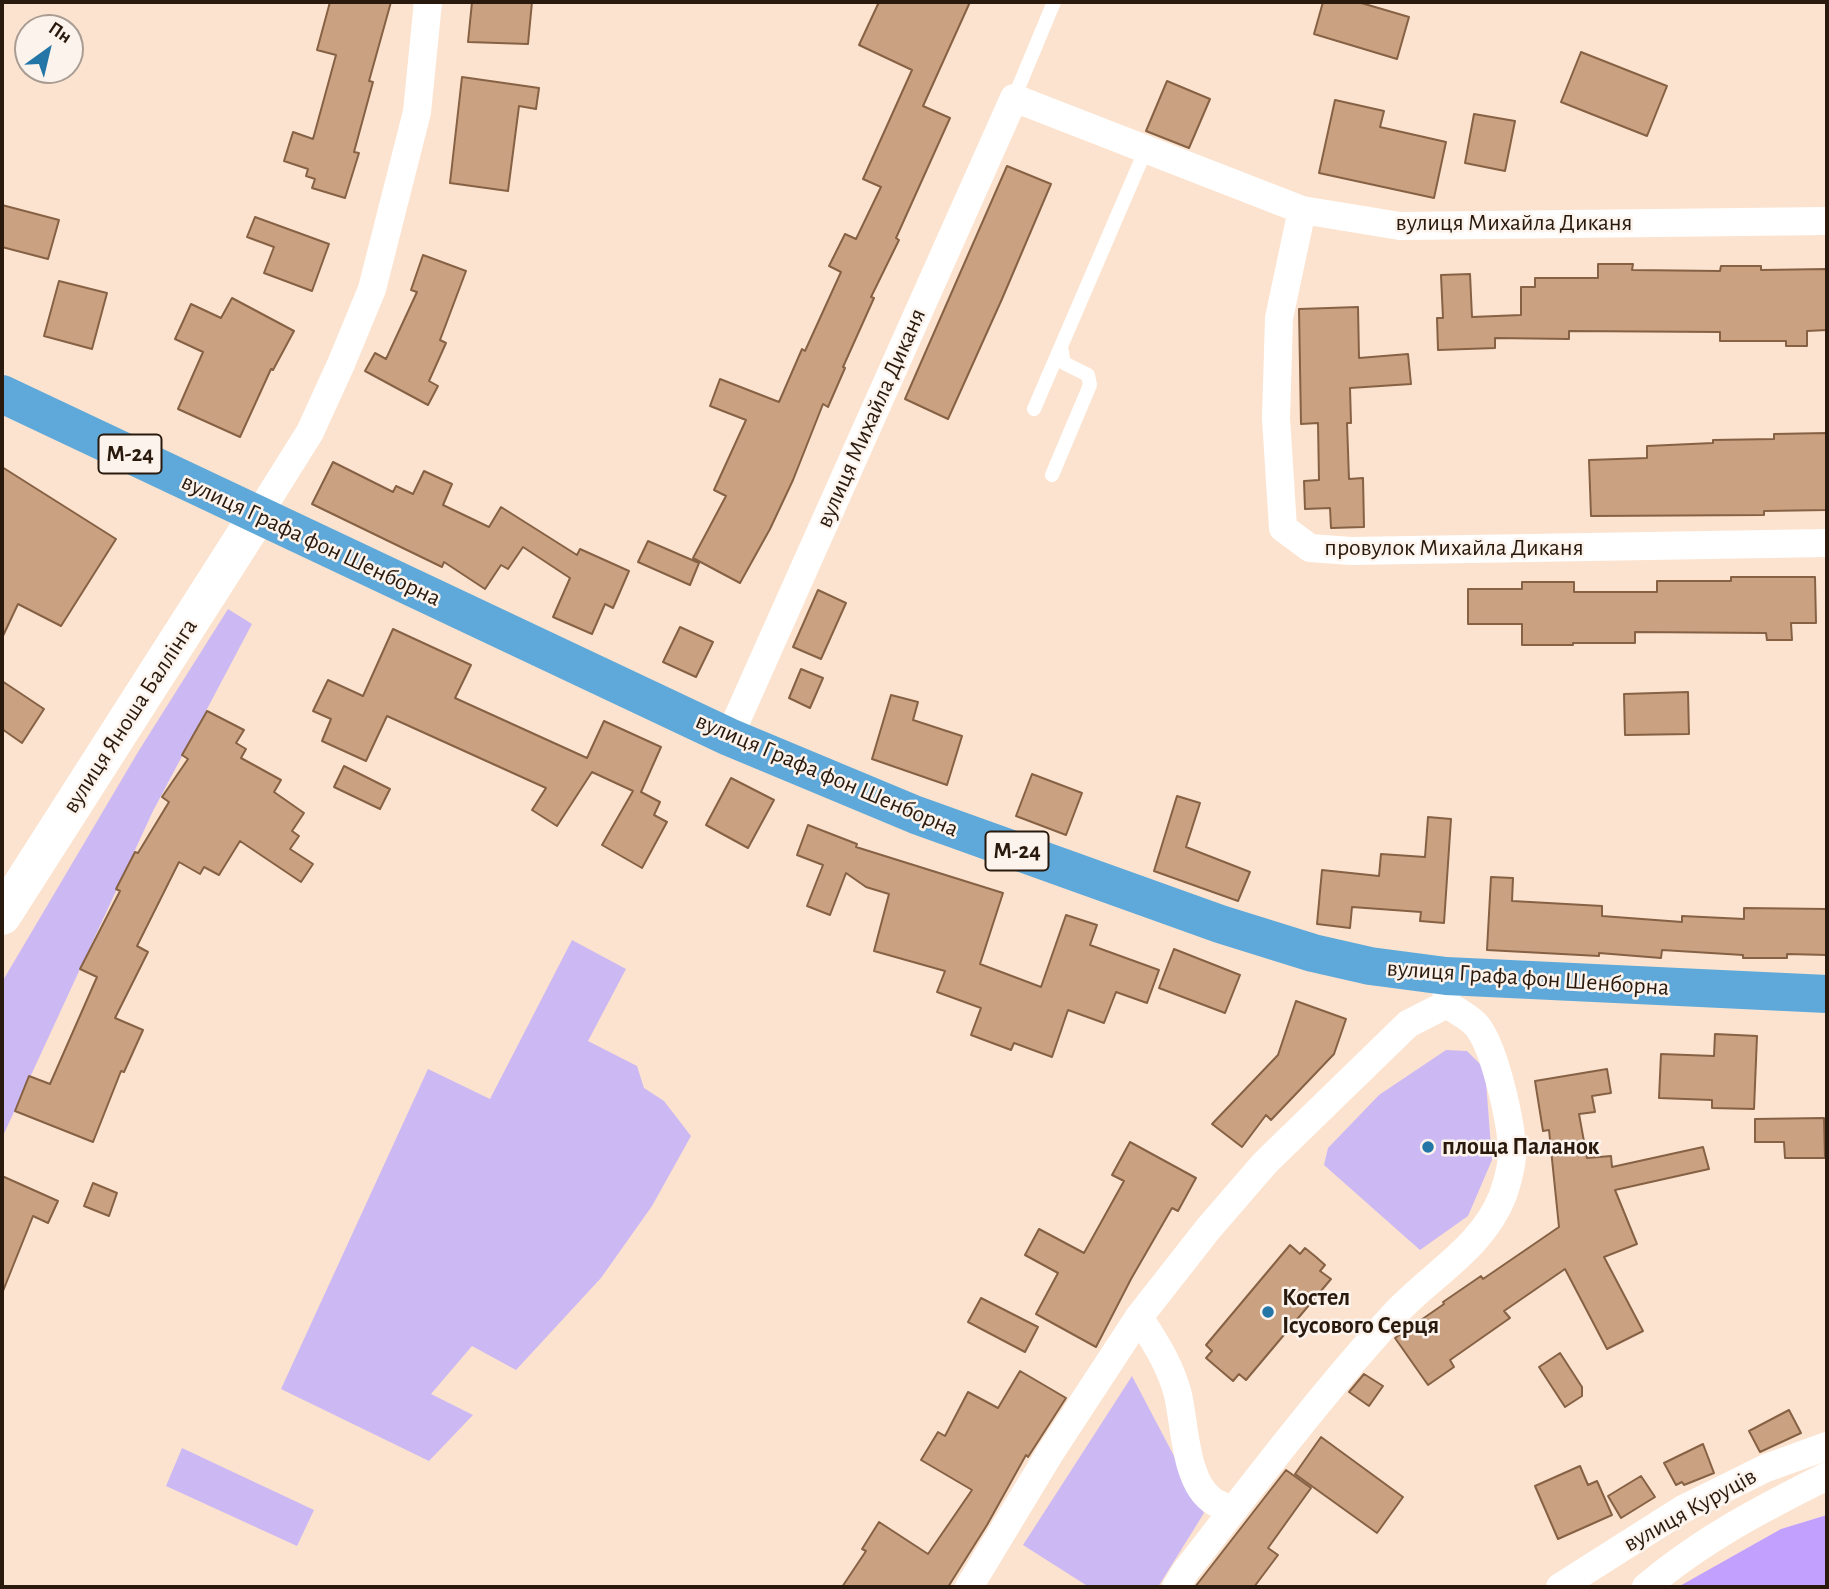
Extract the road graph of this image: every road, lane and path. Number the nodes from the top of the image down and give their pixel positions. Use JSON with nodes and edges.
{"nodes":[{"id":1,"x":428,"y":2,"type":"edge"},
{"id":2,"x":1054,"y":2,"type":"edge"},
{"id":3,"x":1013,"y":98,"type":"junction"},
{"id":4,"x":1146,"y":149,"type":"junction"},
{"id":5,"x":1302,"y":210,"type":"junction"},
{"id":6,"x":1827,"y":221,"type":"edge"},
{"id":7,"x":1061,"y":346,"type":"junction"},
{"id":8,"x":2,"y":394,"type":"edge"},
{"id":9,"x":1034,"y":409,"type":"dead end"},
{"id":10,"x":1052,"y":475,"type":"dead end"},
{"id":11,"x":258,"y":515,"type":"junction"},
{"id":12,"x":1827,"y":543,"type":"edge"},
{"id":13,"x":729,"y":737,"type":"junction"},
{"id":14,"x":2,"y":916,"type":"edge"},
{"id":15,"x":1446,"y":990,"type":"junction"},
{"id":16,"x":1827,"y":994,"type":"edge"},
{"id":17,"x":1139,"y":1317,"type":"junction"},
{"id":18,"x":1827,"y":1446,"type":"edge"},
{"id":19,"x":1827,"y":1476,"type":"edge"},
{"id":20,"x":1233,"y":1510,"type":"junction"},
{"id":21,"x":969,"y":1587,"type":"edge"},
{"id":22,"x":1176,"y":1587,"type":"edge"},
{"id":23,"x":1560,"y":1587,"type":"edge"},
{"id":24,"x":1646,"y":1587,"type":"edge"}],
"edges":[{"from":1,"to":11,"type":"street"},
{"from":2,"to":3,"type":"lane","name":"вулиця Михайла Диканя"},
{"from":3,"to":4,"type":"street","name":"вулиця Михайла Диканя"},
{"from":3,"to":13,"type":"street","name":"вулиця Михайла Диканя"},
{"from":4,"to":5,"type":"street","name":"вулиця Михайла Диканя"},
{"from":4,"to":7,"type":"lane"},
{"from":5,"to":6,"type":"street","name":"вулиця Михайла Диканя"},
{"from":5,"to":12,"type":"street","name":"провулок Михайла Диканя"},
{"from":7,"to":9,"type":"lane"},
{"from":7,"to":10,"type":"lane"},
{"from":8,"to":11,"type":"highway","name":"вулиця Графа фон Шенборна","number":"М-24"},
{"from":11,"to":13,"type":"highway","name":"вулиця Графа фон Шенборна","number":"М-24"},
{"from":11,"to":14,"type":"street","name":"вулиця Яноша Баллінга"},
{"from":13,"to":15,"type":"highway","name":"вулиця Графа фон Шенборна","number":"М-24"},
{"from":15,"to":16,"type":"highway","name":"вулиця Графа фон Шенборна","number":"М-24"},
{"from":15,"to":17,"type":"street"},
{"from":15,"to":20,"type":"street"},
{"from":17,"to":20,"type":"street"},
{"from":17,"to":21,"type":"street"},
{"from":18,"to":23,"type":"street","name":"вулиця Куруців"},
{"from":19,"to":24,"type":"street"},
{"from":20,"to":22,"type":"street"}]}
